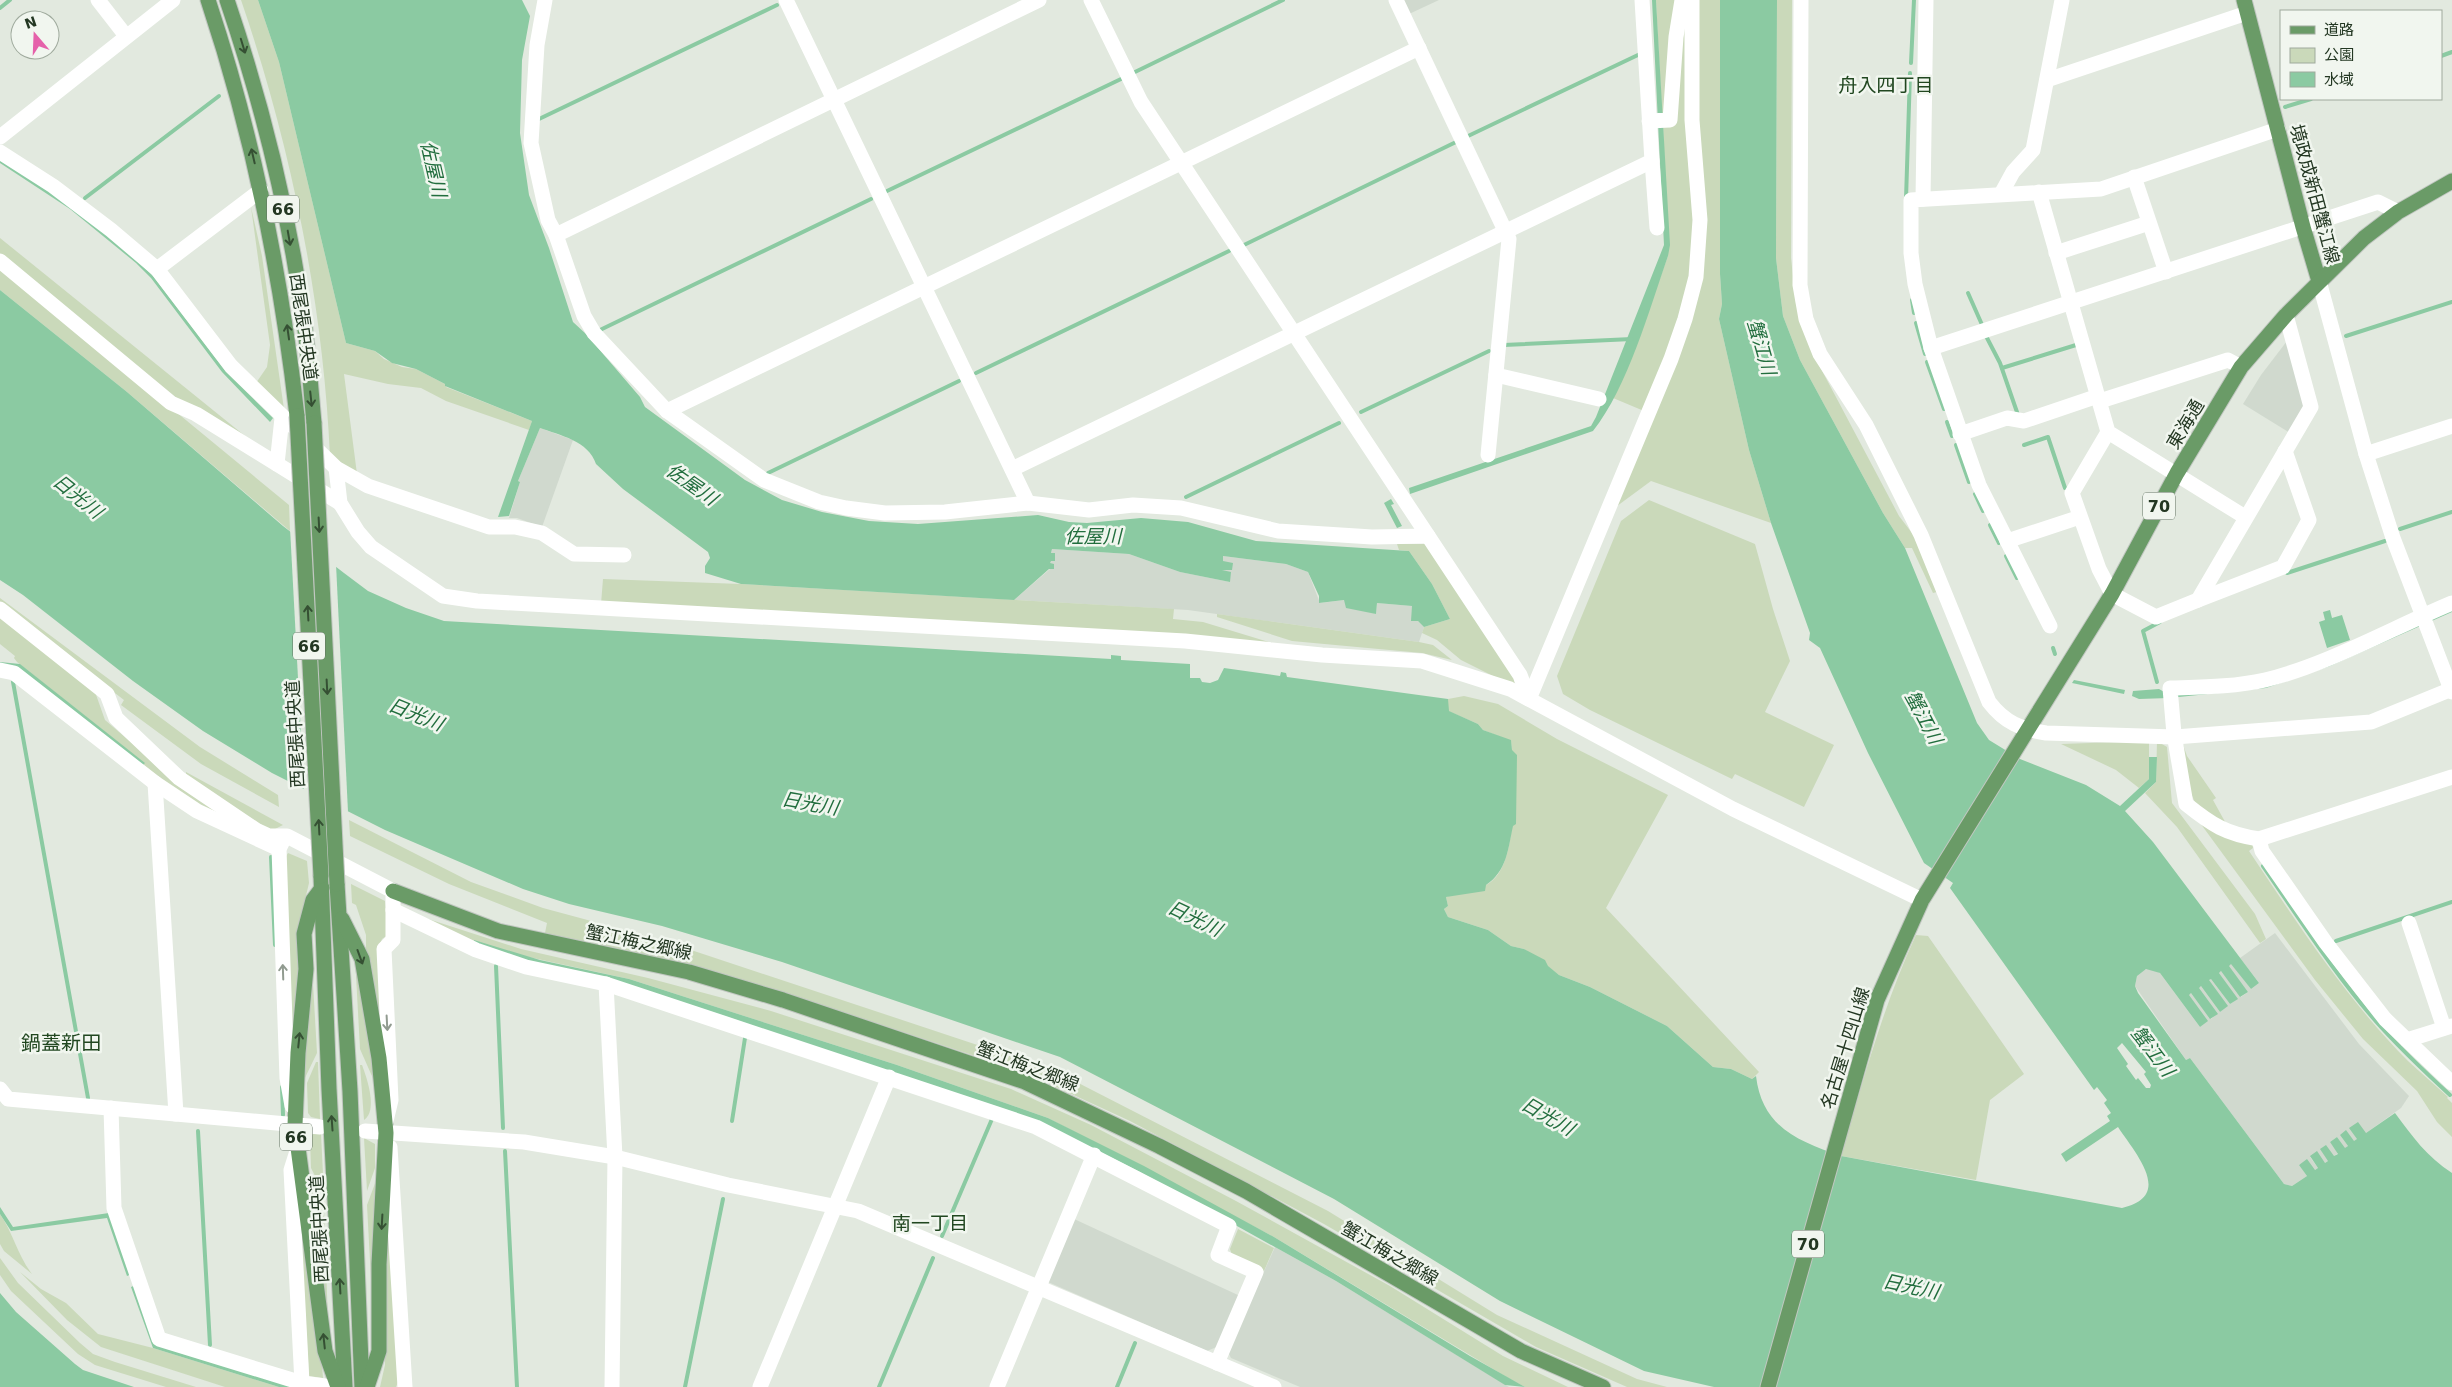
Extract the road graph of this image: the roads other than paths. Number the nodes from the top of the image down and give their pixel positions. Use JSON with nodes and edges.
{"nodes":[{"id":1,"x":98,"y":0,"type":"edge"},
{"id":2,"x":173,"y":0,"type":"edge"},
{"id":3,"x":208,"y":0,"type":"edge"},
{"id":4,"x":227,"y":0,"type":"edge"},
{"id":5,"x":786,"y":0,"type":"edge"},
{"id":6,"x":1039,"y":0,"type":"edge"},
{"id":7,"x":1091,"y":0,"type":"edge"},
{"id":8,"x":1396,"y":0,"type":"edge"},
{"id":9,"x":1642,"y":0,"type":"edge"},
{"id":10,"x":1682,"y":0,"type":"edge"},
{"id":11,"x":1692,"y":0,"type":"edge"},
{"id":12,"x":1801,"y":0,"type":"edge"},
{"id":13,"x":1926,"y":0,"type":"edge"},
{"id":14,"x":2062,"y":0,"type":"edge"},
{"id":15,"x":547,"y":1,"type":"edge"},
{"id":16,"x":2245,"y":7,"type":"edge"},
{"id":17,"x":126,"y":36,"type":"junction"},
{"id":18,"x":1419,"y":48,"type":"junction"},
{"id":19,"x":2047,"y":80,"type":"junction"},
{"id":20,"x":834,"y":99,"type":"junction"},
{"id":21,"x":1656,"y":121,"type":"junction"},
{"id":22,"x":2278,"y":129,"type":"junction"},
{"id":23,"x":0,"y":137,"type":"edge"},
{"id":24,"x":0,"y":152,"type":"edge"},
{"id":25,"x":1652,"y":161,"type":"junction"},
{"id":26,"x":1181,"y":163,"type":"junction"},
{"id":27,"x":2134,"y":177,"type":"junction"},
{"id":28,"x":2452,"y":181,"type":"edge"},
{"id":29,"x":261,"y":190,"type":"junction"},
{"id":30,"x":2039,"y":192,"type":"junction"},
{"id":31,"x":2001,"y":194,"type":"junction"},
{"id":32,"x":1923,"y":199,"type":"junction"},
{"id":33,"x":2398,"y":212,"type":"junction"},
{"id":34,"x":2149,"y":223,"type":"junction"},
{"id":35,"x":2302,"y":227,"type":"junction"},
{"id":36,"x":1658,"y":228,"type":"dead end"},
{"id":37,"x":1507,"y":231,"type":"junction"},
{"id":38,"x":556,"y":234,"type":"junction"},
{"id":39,"x":2056,"y":253,"type":"junction"},
{"id":40,"x":0,"y":261,"type":"edge"},
{"id":41,"x":157,"y":269,"type":"junction"},
{"id":42,"x":2166,"y":272,"type":"junction"},
{"id":43,"x":2319,"y":281,"type":"junction"},
{"id":44,"x":924,"y":286,"type":"junction"},
{"id":45,"x":2070,"y":304,"type":"junction"},
{"id":46,"x":2286,"y":316,"type":"junction"},
{"id":47,"x":1295,"y":333,"type":"junction"},
{"id":48,"x":1931,"y":348,"type":"junction"},
{"id":49,"x":2241,"y":368,"type":"junction"},
{"id":50,"x":1496,"y":375,"type":"junction"},
{"id":51,"x":1600,"y":399,"type":"dead end"},
{"id":52,"x":2099,"y":399,"type":"junction"},
{"id":53,"x":666,"y":410,"type":"junction"},
{"id":54,"x":282,"y":418,"type":"junction"},
{"id":55,"x":2452,"y":426,"type":"edge"},
{"id":56,"x":2108,"y":432,"type":"junction"},
{"id":57,"x":1960,"y":434,"type":"junction"},
{"id":58,"x":2285,"y":451,"type":"junction"},
{"id":59,"x":2366,"y":454,"type":"junction"},
{"id":60,"x":1488,"y":455,"type":"dead end"},
{"id":61,"x":277,"y":464,"type":"junction"},
{"id":62,"x":336,"y":468,"type":"junction"},
{"id":63,"x":1012,"y":469,"type":"junction"},
{"id":64,"x":2178,"y":473,"type":"junction"},
{"id":65,"x":340,"y":503,"type":"junction"},
{"id":66,"x":1028,"y":503,"type":"junction"},
{"id":67,"x":2080,"y":517,"type":"junction"},
{"id":68,"x":2245,"y":517,"type":"junction"},
{"id":69,"x":1428,"y":536,"type":"junction"},
{"id":70,"x":2006,"y":541,"type":"junction"},
{"id":71,"x":624,"y":554,"type":"dead end"},
{"id":72,"x":2112,"y":594,"type":"junction"},
{"id":73,"x":2198,"y":600,"type":"junction"},
{"id":74,"x":2452,"y":604,"type":"edge"},
{"id":75,"x":0,"y":610,"type":"edge"},
{"id":76,"x":2425,"y":622,"type":"junction"},
{"id":77,"x":2050,"y":626,"type":"dead end"},
{"id":78,"x":0,"y":670,"type":"edge"},
{"id":79,"x":2452,"y":690,"type":"edge"},
{"id":80,"x":1528,"y":699,"type":"junction"},
{"id":81,"x":2028,"y":730,"type":"junction"},
{"id":82,"x":2175,"y":737,"type":"junction"},
{"id":83,"x":2018,"y":745,"type":"joint"},
{"id":84,"x":2452,"y":777,"type":"edge"},
{"id":85,"x":155,"y":782,"type":"junction"},
{"id":86,"x":287,"y":836,"type":"junction"},
{"id":87,"x":2259,"y":839,"type":"junction"},
{"id":88,"x":279,"y":849,"type":"junction"},
{"id":89,"x":322,"y":882,"type":"junction"},
{"id":90,"x":393,"y":891,"type":"junction"},
{"id":91,"x":1922,"y":900,"type":"junction"},
{"id":92,"x":393,"y":910,"type":"junction"},
{"id":93,"x":339,"y":914,"type":"junction"},
{"id":94,"x":2409,"y":923,"type":"dead end"},
{"id":95,"x":606,"y":984,"type":"junction"},
{"id":96,"x":2448,"y":1027,"type":"edge"},
{"id":97,"x":2407,"y":1040,"type":"junction"},
{"id":98,"x":889,"y":1077,"type":"junction"},
{"id":99,"x":2452,"y":1083,"type":"edge"},
{"id":100,"x":3,"y":1096,"type":"edge"},
{"id":101,"x":111,"y":1108,"type":"junction"},
{"id":102,"x":176,"y":1114,"type":"junction"},
{"id":103,"x":295,"y":1125,"type":"junction"},
{"id":104,"x":320,"y":1127,"type":"dead end"},
{"id":105,"x":365,"y":1131,"type":"dead end"},
{"id":106,"x":388,"y":1133,"type":"junction"},
{"id":107,"x":298,"y":1151,"type":"junction"},
{"id":108,"x":1094,"y":1155,"type":"junction"},
{"id":109,"x":615,"y":1157,"type":"junction"},
{"id":110,"x":835,"y":1206,"type":"junction"},
{"id":111,"x":1039,"y":1287,"type":"junction"},
{"id":112,"x":1217,"y":1363,"type":"junction"},
{"id":113,"x":1239,"y":1380,"type":"edge"},
{"id":114,"x":302,"y":1383,"type":"junction"},
{"id":115,"x":332,"y":1386,"type":"edge"},
{"id":116,"x":345,"y":1387,"type":"edge"},
{"id":117,"x":362,"y":1387,"type":"edge"},
{"id":118,"x":367,"y":1387,"type":"edge"},
{"id":119,"x":405,"y":1387,"type":"edge"},
{"id":120,"x":612,"y":1387,"type":"edge"},
{"id":121,"x":760,"y":1387,"type":"edge"},
{"id":122,"x":998,"y":1387,"type":"edge"},
{"id":123,"x":1274,"y":1387,"type":"edge"},
{"id":124,"x":1603,"y":1387,"type":"edge"},
{"id":125,"x":1768,"y":1387,"type":"edge"}],
"edges":[{"from":1,"to":17,"type":"street"},
{"from":2,"to":17,"type":"street"},
{"from":29,"to":3,"type":"main road","name":"西尾張中央道","number":"66","one_way":true},
{"from":4,"to":93,"type":"main road","name":"西尾張中央道","number":"66","one_way":true,"bridge":true},
{"from":5,"to":20,"type":"street"},
{"from":6,"to":20,"type":"street"},
{"from":7,"to":26,"type":"street"},
{"from":8,"to":18,"type":"street"},
{"from":9,"to":21,"type":"street"},
{"from":10,"to":21,"type":"street"},
{"from":11,"to":80,"type":"street"},
{"from":12,"to":81,"type":"street"},
{"from":13,"to":32,"type":"street"},
{"from":14,"to":19,"type":"street"},
{"from":15,"to":38,"type":"street"},
{"from":16,"to":19,"type":"street"},
{"from":16,"to":22,"type":"main road","name":"境政成新田蟹江線"},
{"from":17,"to":23,"type":"street"},
{"from":18,"to":26,"type":"street"},
{"from":18,"to":37,"type":"street"},
{"from":19,"to":31,"type":"street"},
{"from":20,"to":38,"type":"street"},
{"from":20,"to":44,"type":"street"},
{"from":21,"to":25,"type":"street"},
{"from":22,"to":27,"type":"street"},
{"from":22,"to":35,"type":"main road","name":"境政成新田蟹江線"},
{"from":24,"to":41,"type":"street"},
{"from":25,"to":36,"type":"street"},
{"from":25,"to":37,"type":"street"},
{"from":26,"to":44,"type":"street"},
{"from":26,"to":47,"type":"street"},
{"from":27,"to":30,"type":"street"},
{"from":27,"to":34,"type":"street"},
{"from":28,"to":33,"type":"main road","name":"東海通","number":"70"},
{"from":29,"to":41,"type":"street"},
{"from":89,"to":29,"type":"main road","name":"西尾張中央道","number":"66","one_way":true,"bridge":true},
{"from":30,"to":31,"type":"street"},
{"from":30,"to":39,"type":"street"},
{"from":31,"to":32,"type":"street"},
{"from":32,"to":48,"type":"street"},
{"from":33,"to":35,"type":"street"},
{"from":33,"to":43,"type":"main road","name":"東海通","number":"70"},
{"from":34,"to":39,"type":"street"},
{"from":34,"to":42,"type":"street"},
{"from":35,"to":42,"type":"street"},
{"from":35,"to":43,"type":"main road","name":"境政成新田蟹江線"},
{"from":37,"to":47,"type":"street"},
{"from":37,"to":50,"type":"street"},
{"from":38,"to":53,"type":"street"},
{"from":39,"to":45,"type":"street"},
{"from":40,"to":61,"type":"street"},
{"from":41,"to":54,"type":"street"},
{"from":42,"to":45,"type":"street"},
{"from":43,"to":46,"type":"main road","name":"東海通","number":"70"},
{"from":43,"to":59,"type":"street"},
{"from":44,"to":53,"type":"street"},
{"from":44,"to":63,"type":"street"},
{"from":45,"to":48,"type":"street"},
{"from":45,"to":52,"type":"street"},
{"from":46,"to":49,"type":"main road","name":"東海通","number":"70"},
{"from":46,"to":58,"type":"street"},
{"from":47,"to":63,"type":"street"},
{"from":47,"to":69,"type":"street"},
{"from":48,"to":57,"type":"street"},
{"from":49,"to":52,"type":"street"},
{"from":49,"to":64,"type":"main road","name":"東海通","number":"70"},
{"from":50,"to":51,"type":"street"},
{"from":50,"to":60,"type":"street"},
{"from":52,"to":56,"type":"street"},
{"from":52,"to":57,"type":"street"},
{"from":53,"to":66,"type":"street"},
{"from":54,"to":61,"type":"street"},
{"from":54,"to":62,"type":"street"},
{"from":55,"to":59,"type":"street"},
{"from":56,"to":64,"type":"street"},
{"from":56,"to":67,"type":"street"},
{"from":57,"to":70,"type":"street"},
{"from":58,"to":68,"type":"street"},
{"from":58,"to":73,"type":"street"},
{"from":59,"to":76,"type":"street"},
{"from":61,"to":65,"type":"street"},
{"from":62,"to":65,"type":"street"},
{"from":62,"to":71,"type":"street"},
{"from":63,"to":66,"type":"street"},
{"from":64,"to":68,"type":"street"},
{"from":64,"to":72,"type":"main road","name":"東海通","number":"70"},
{"from":65,"to":80,"type":"street"},
{"from":66,"to":69,"type":"street"},
{"from":67,"to":70,"type":"street"},
{"from":67,"to":72,"type":"street"},
{"from":68,"to":73,"type":"street"},
{"from":69,"to":80,"type":"street"},
{"from":70,"to":77,"type":"street"},
{"from":72,"to":73,"type":"street"},
{"from":72,"to":81,"type":"main road","name":"東海通","number":"70"},
{"from":74,"to":76,"type":"street"},
{"from":75,"to":86,"type":"street"},
{"from":76,"to":79,"type":"street"},
{"from":76,"to":82,"type":"street"},
{"from":78,"to":85,"type":"street"},
{"from":79,"to":82,"type":"street"},
{"from":80,"to":91,"type":"street"},
{"from":81,"to":82,"type":"street"},
{"from":81,"to":83,"type":"main road","name":"東海通","number":"70"},
{"from":82,"to":87,"type":"street"},
{"from":83,"to":91,"type":"main road","name":"名古屋十四山線","number":"70"},
{"from":84,"to":87,"type":"street"},
{"from":85,"to":88,"type":"street"},
{"from":85,"to":102,"type":"street"},
{"from":86,"to":88,"type":"street"},
{"from":86,"to":90,"type":"street"},
{"from":87,"to":97,"type":"street"},
{"from":103,"to":88,"type":"street","one_way":true},
{"from":103,"to":89,"type":"main road","number":"66","one_way":true},
{"from":116,"to":89,"type":"main road","name":"西尾張中央道","number":"66","one_way":true},
{"from":90,"to":92,"type":"street"},
{"from":90,"to":124,"type":"main road","name":"蟹江梅之郷線"},
{"from":91,"to":125,"type":"main road","name":"名古屋十四山線","number":"70"},
{"from":92,"to":95,"type":"street"},
{"from":92,"to":106,"type":"street","one_way":true},
{"from":93,"to":106,"type":"main road","number":"66","one_way":true},
{"from":93,"to":117,"type":"main road","name":"西尾張中央道","number":"66"},
{"from":94,"to":96,"type":"street"},
{"from":95,"to":98,"type":"street"},
{"from":95,"to":109,"type":"street"},
{"from":96,"to":97,"type":"street"},
{"from":97,"to":99,"type":"street"},
{"from":98,"to":108,"type":"street"},
{"from":98,"to":110,"type":"street"},
{"from":100,"to":101,"type":"street"},
{"from":101,"to":102,"type":"street"},
{"from":101,"to":114,"type":"street"},
{"from":102,"to":103,"type":"street"},
{"from":103,"to":104,"type":"street"},
{"from":103,"to":107,"type":"main road","number":"66"},
{"from":105,"to":106,"type":"street"},
{"from":106,"to":109,"type":"street"},
{"from":106,"to":118,"type":"main road","number":"66","one_way":true},
{"from":106,"to":119,"type":"street"},
{"from":107,"to":114,"type":"street"},
{"from":115,"to":107,"type":"main road","number":"66","one_way":true},
{"from":108,"to":111,"type":"street"},
{"from":108,"to":112,"type":"street"},
{"from":109,"to":110,"type":"street"},
{"from":109,"to":120,"type":"street"},
{"from":110,"to":111,"type":"street"},
{"from":110,"to":121,"type":"street"},
{"from":111,"to":112,"type":"street"},
{"from":111,"to":122,"type":"street"},
{"from":112,"to":113,"type":"street"},
{"from":113,"to":123,"type":"street"},
{"from":114,"to":115,"type":"street"}]}
